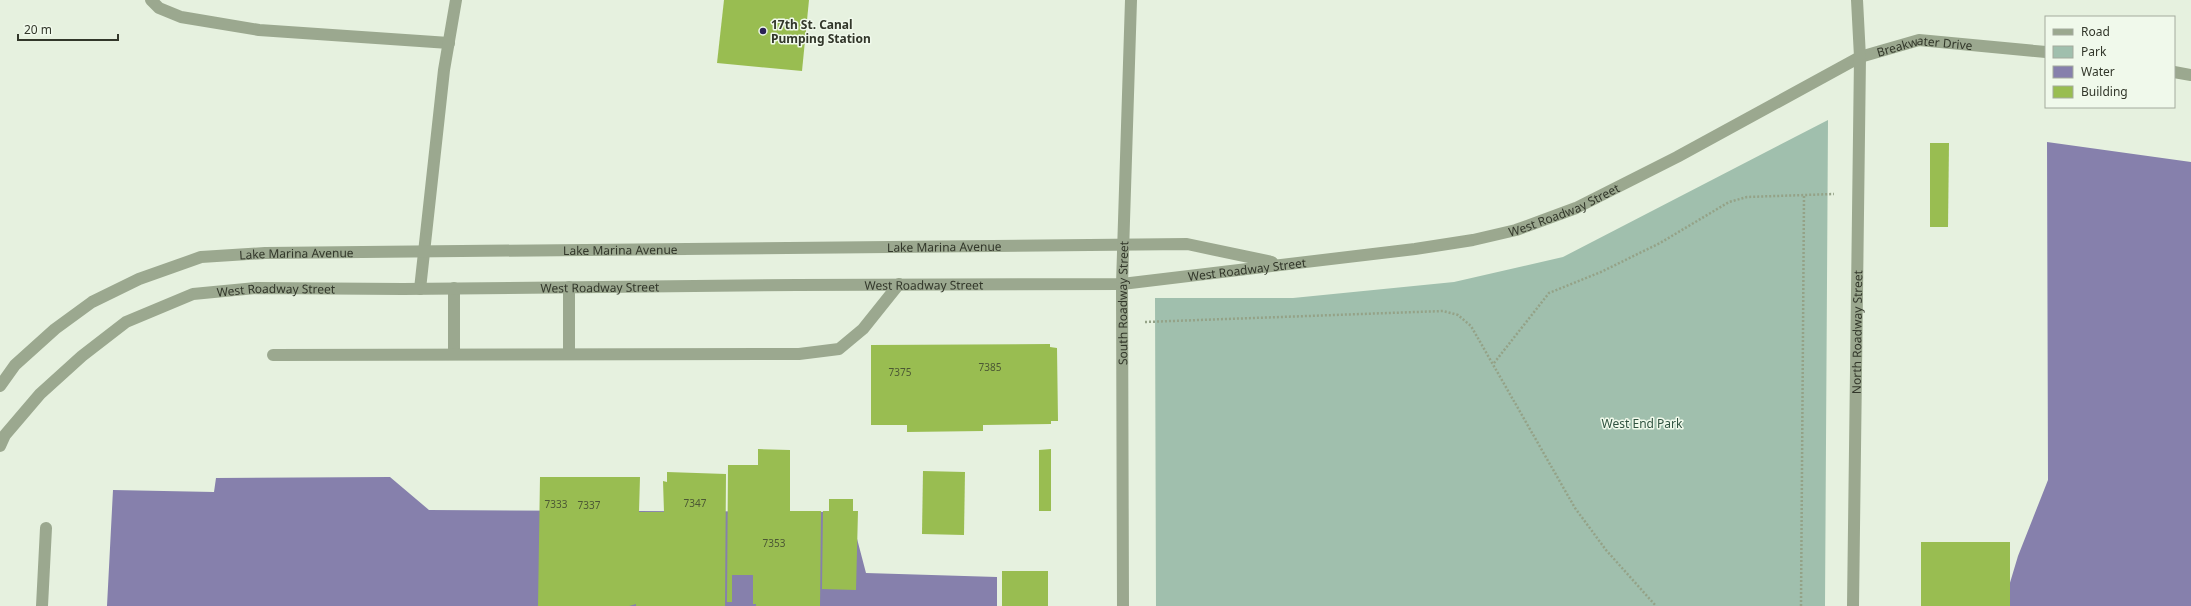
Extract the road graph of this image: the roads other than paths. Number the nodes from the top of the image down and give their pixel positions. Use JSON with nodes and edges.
{"nodes":[{"id":1,"x":151,"y":0,"type":"edge"},
{"id":2,"x":456,"y":0,"type":"edge"},
{"id":3,"x":1131,"y":0,"type":"edge"},
{"id":4,"x":1857,"y":0,"type":"edge"},
{"id":5,"x":449,"y":43,"type":"junction"},
{"id":6,"x":2045,"y":52,"type":"edge"},
{"id":7,"x":1860,"y":57,"type":"junction"},
{"id":8,"x":2175,"y":72,"type":"edge"},
{"id":9,"x":2191,"y":75,"type":"edge"},
{"id":10,"x":1123,"y":246,"type":"junction"},
{"id":11,"x":422,"y":252,"type":"junction"},
{"id":12,"x":1281,"y":264,"type":"junction"},
{"id":13,"x":899,"y":284,"type":"junction"},
{"id":14,"x":1122,"y":284,"type":"junction"},
{"id":15,"x":569,"y":287,"type":"junction"},
{"id":16,"x":454,"y":288,"type":"junction"},
{"id":17,"x":420,"y":289,"type":"junction"},
{"id":18,"x":454,"y":354,"type":"junction"},
{"id":19,"x":569,"y":354,"type":"junction"},
{"id":20,"x":273,"y":355,"type":"dead end"},
{"id":21,"x":0,"y":386,"type":"edge"},
{"id":22,"x":0,"y":446,"type":"edge"},
{"id":23,"x":46,"y":528,"type":"dead end"},
{"id":24,"x":42,"y":606,"type":"edge"},
{"id":25,"x":1123,"y":606,"type":"edge"},
{"id":26,"x":1853,"y":606,"type":"edge"}],
"edges":[{"from":1,"to":5,"type":"street"},
{"from":2,"to":5,"type":"street"},
{"from":3,"to":10,"type":"street","name":"South Roadway Street"},
{"from":4,"to":7,"type":"street","name":"Breakwater Drive"},
{"from":5,"to":11,"type":"street"},
{"from":6,"to":7,"type":"street","name":"Breakwater Drive"},
{"from":7,"to":12,"type":"street","name":"West Roadway Street"},
{"from":7,"to":26,"type":"street","name":"North Roadway Street"},
{"from":8,"to":9,"type":"street"},
{"from":10,"to":11,"type":"street","name":"Lake Marina Avenue"},
{"from":10,"to":12,"type":"street","name":"Lake Marina Avenue"},
{"from":10,"to":14,"type":"street","name":"South Roadway Street"},
{"from":11,"to":17,"type":"street"},
{"from":11,"to":21,"type":"street","name":"Lake Marina Avenue"},
{"from":12,"to":14,"type":"street","name":"West Roadway Street"},
{"from":13,"to":14,"type":"street","name":"West Roadway Street"},
{"from":13,"to":15,"type":"street","name":"West Roadway Street"},
{"from":13,"to":19,"type":"street"},
{"from":14,"to":25,"type":"street","name":"South Roadway Street"},
{"from":15,"to":16,"type":"street","name":"West Roadway Street"},
{"from":15,"to":19,"type":"street"},
{"from":16,"to":17,"type":"street","name":"West Roadway Street"},
{"from":16,"to":18,"type":"street"},
{"from":17,"to":22,"type":"street","name":"West Roadway Street"},
{"from":18,"to":19,"type":"street"},
{"from":18,"to":20,"type":"street"},
{"from":23,"to":24,"type":"street"}]}
